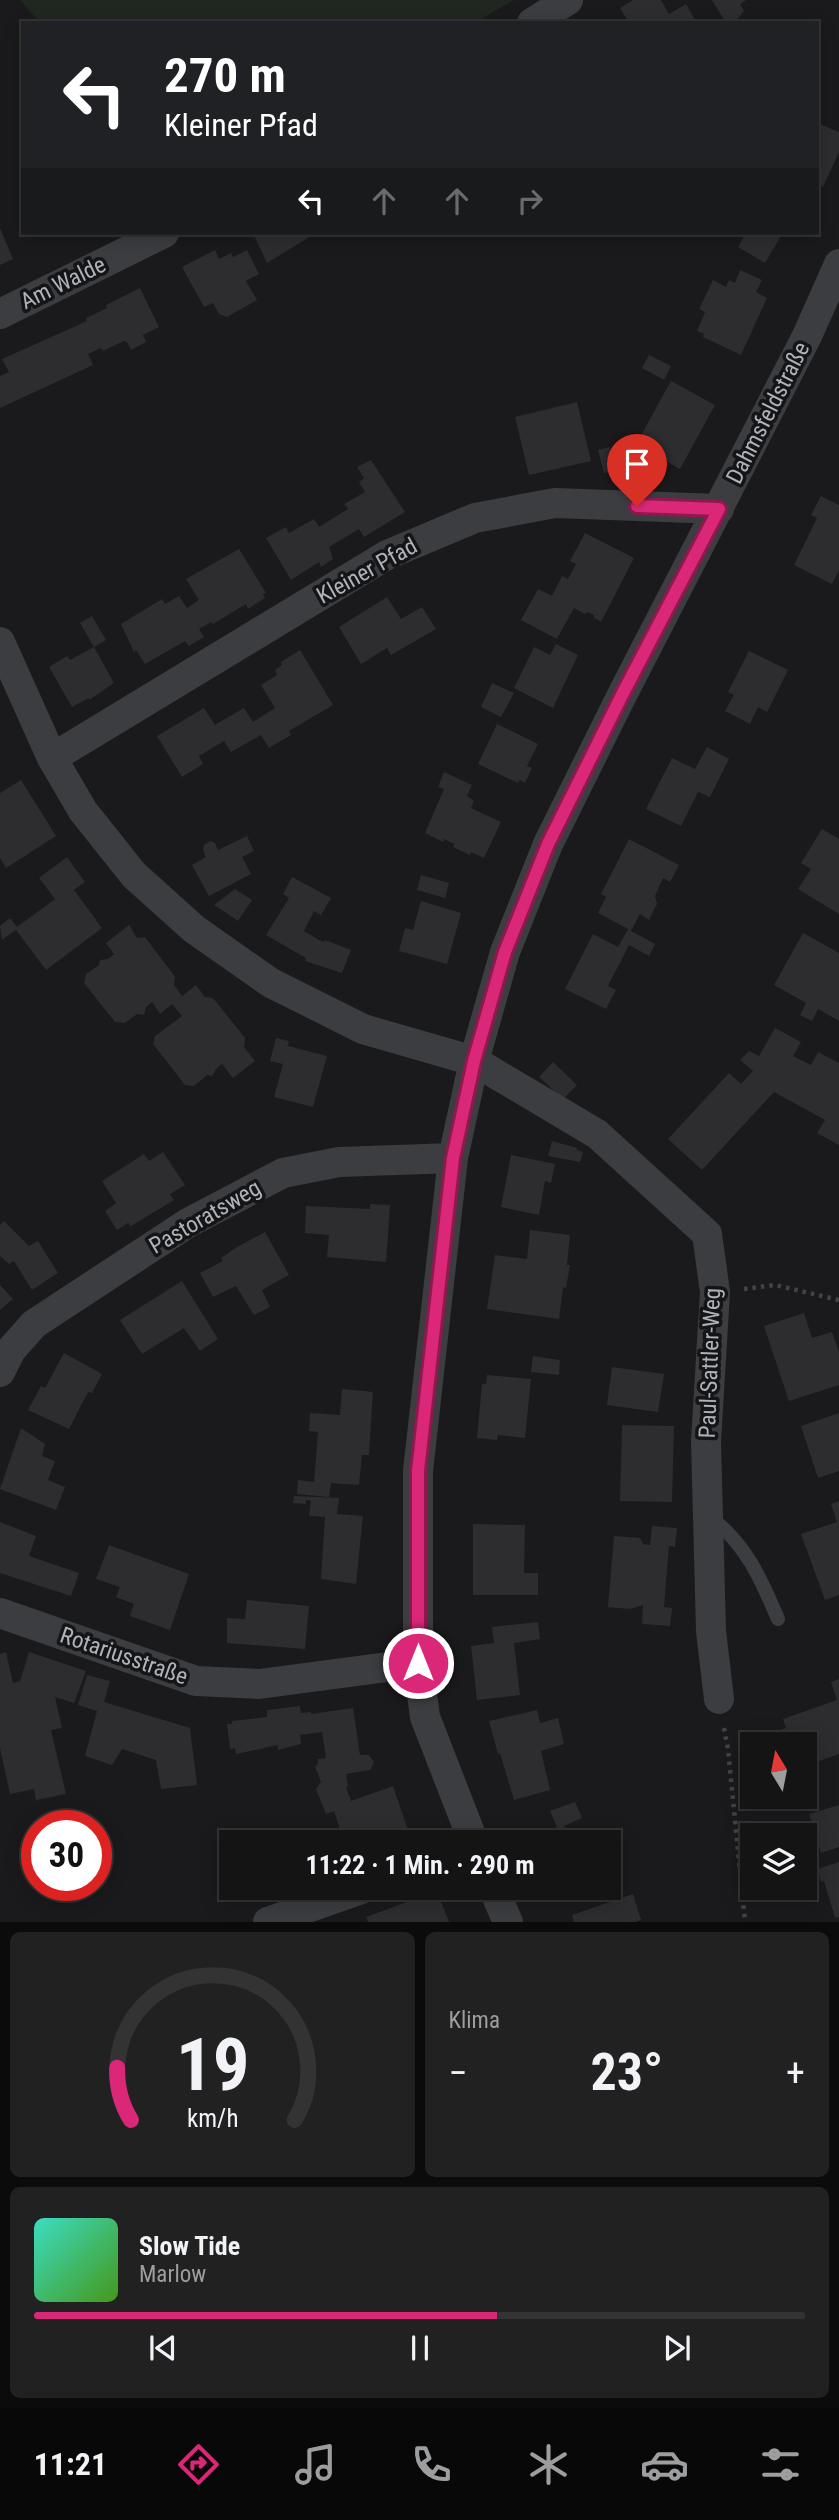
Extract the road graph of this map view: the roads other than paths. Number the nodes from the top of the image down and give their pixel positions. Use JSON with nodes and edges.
{"nodes":[{"id":1,"x":568,"y":0,"type":"edge"},
{"id":2,"x":535,"y":21,"type":"edge"},
{"id":3,"x":160,"y":235,"type":"edge"},
{"id":4,"x":839,"y":264,"type":"edge"},
{"id":5,"x":0,"y":314,"type":"edge"},
{"id":6,"x":719,"y":509,"type":"junction"},
{"id":7,"x":0,"y":642,"type":"edge"},
{"id":8,"x":52,"y":758,"type":"junction"},
{"id":9,"x":474,"y":1061,"type":"junction"},
{"id":10,"x":453,"y":1158,"type":"junction"},
{"id":11,"x":0,"y":1372,"type":"edge"},
{"id":12,"x":710,"y":1517,"type":"junction"},
{"id":13,"x":0,"y":1613,"type":"edge"},
{"id":14,"x":778,"y":1619,"type":"dead end"},
{"id":15,"x":418,"y":1663,"type":"junction"},
{"id":16,"x":719,"y":1699,"type":"road end"},
{"id":17,"x":469,"y":1830,"type":"edge"},
{"id":18,"x":330,"y":1900,"type":"edge"},
{"id":19,"x":499,"y":1900,"type":"edge"},
{"id":20,"x":268,"y":1922,"type":"edge"},
{"id":21,"x":508,"y":1922,"type":"edge"}],
"edges":[{"from":1,"to":2,"type":"street"},
{"from":3,"to":5,"type":"street","name":"Am Walde"},
{"from":4,"to":6,"type":"street","name":"Dahmsfeldstraße"},
{"from":6,"to":8,"type":"street","name":"Kleiner Pfad"},
{"from":6,"to":9,"type":"street","name":"Dahmsfeldstraße"},
{"from":7,"to":8,"type":"street","name":"Paul-Sattler-Weg"},
{"from":8,"to":9,"type":"street","name":"Paul-Sattler-Weg"},
{"from":9,"to":10,"type":"street","name":"Dahmsfeldstraße"},
{"from":9,"to":12,"type":"street","name":"Paul-Sattler-Weg"},
{"from":10,"to":11,"type":"street","name":"Pastoratsweg"},
{"from":10,"to":15,"type":"street","name":"Dahmsfeldstraße"},
{"from":12,"to":14,"type":"lane"},
{"from":12,"to":16,"type":"street","name":"Paul-Sattler-Weg"},
{"from":13,"to":15,"type":"street","name":"Rotariusstraße"},
{"from":15,"to":17,"type":"street","name":"Dahmsfeldstraße"},
{"from":18,"to":20,"type":"street"},
{"from":19,"to":21,"type":"street"}]}
